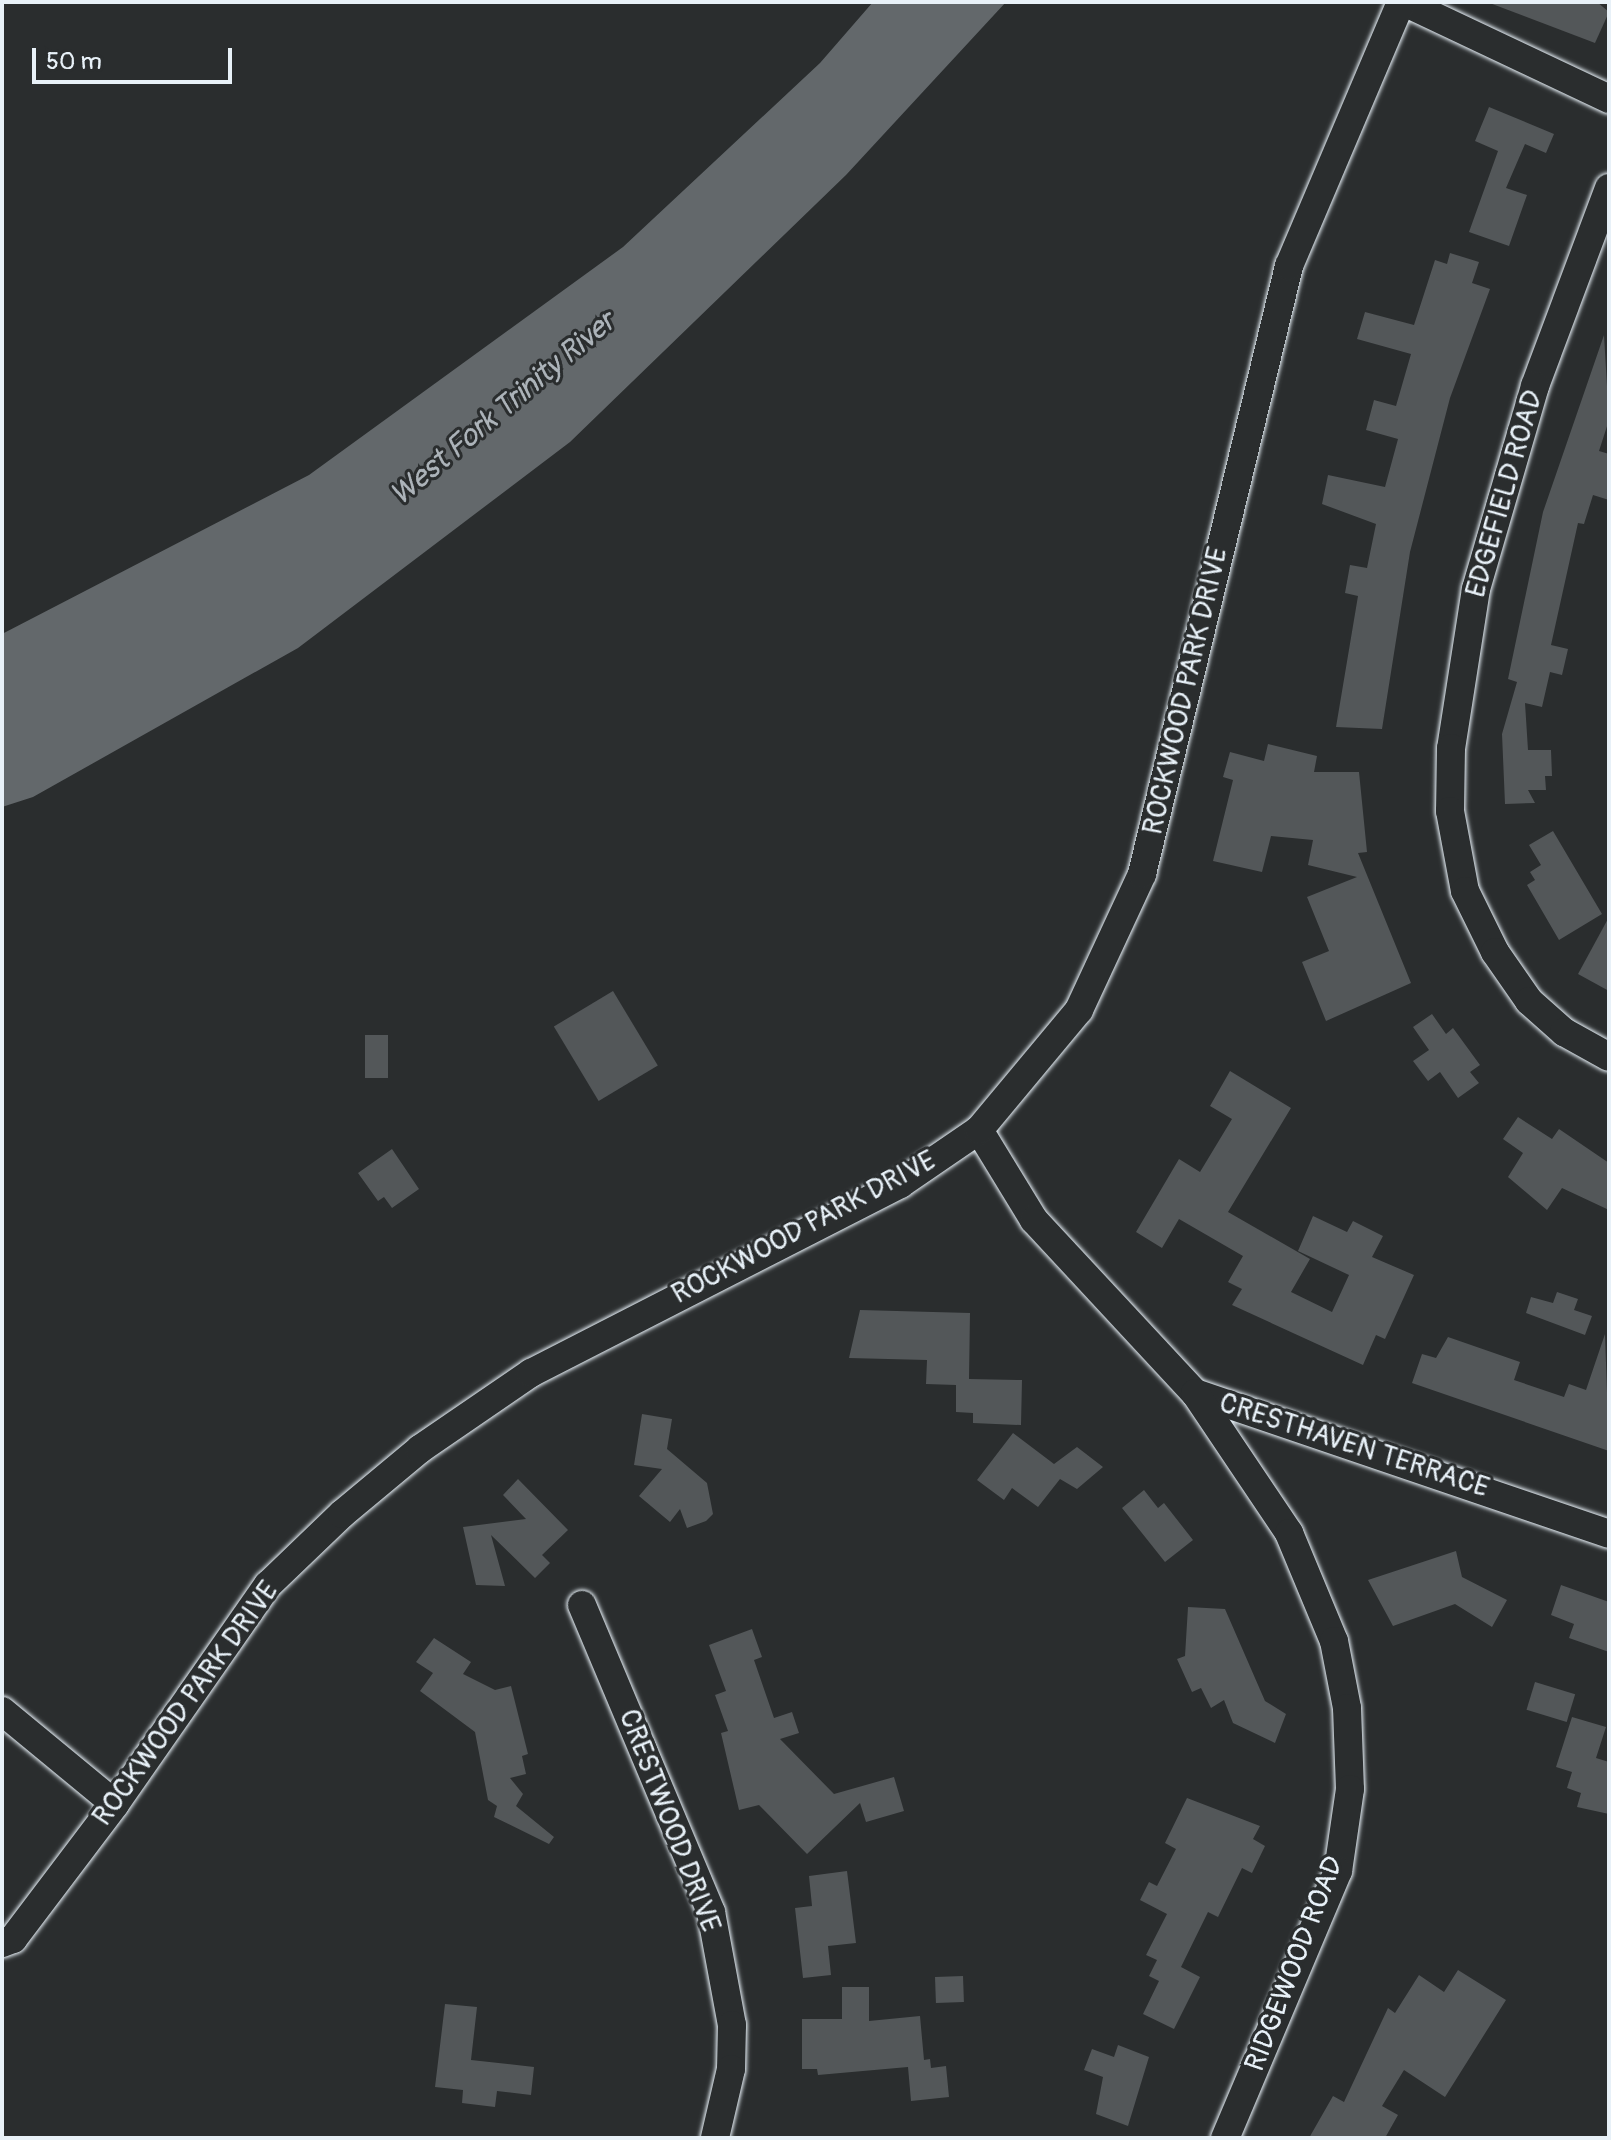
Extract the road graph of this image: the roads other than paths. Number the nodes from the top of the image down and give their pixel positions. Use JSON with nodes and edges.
{"nodes":[{"id":1,"x":1403,"y":2,"type":"edge"},
{"id":2,"x":1609,"y":99,"type":"edge"},
{"id":3,"x":1609,"y":188,"type":"edge"},
{"id":4,"x":1609,"y":1057,"type":"edge"},
{"id":5,"x":979,"y":1130,"type":"junction"},
{"id":6,"x":1195,"y":1393,"type":"junction"},
{"id":7,"x":1609,"y":1534,"type":"edge"},
{"id":8,"x":582,"y":1605,"type":"dead end"},
{"id":9,"x":2,"y":1711,"type":"edge"},
{"id":10,"x":115,"y":1804,"type":"junction"},
{"id":11,"x":6,"y":1946,"type":"edge"},
{"id":12,"x":715,"y":2138,"type":"edge"},
{"id":13,"x":1225,"y":2138,"type":"edge"}],
"edges":[{"from":1,"to":2,"type":"street"},
{"from":1,"to":5,"type":"street","name":"ROCKWOOD PARK DRIVE"},
{"from":3,"to":4,"type":"street","name":"EDGEFIELD ROAD"},
{"from":5,"to":6,"type":"street","name":"CRESTHAVEN TERRACE"},
{"from":5,"to":10,"type":"street","name":"ROCKWOOD PARK DRIVE"},
{"from":6,"to":7,"type":"street","name":"CRESTHAVEN TERRACE"},
{"from":6,"to":13,"type":"street","name":"RIDGEWOOD ROAD"},
{"from":8,"to":12,"type":"street","name":"CRESTWOOD DRIVE"},
{"from":9,"to":10,"type":"street"},
{"from":10,"to":11,"type":"street","name":"ROCKWOOD PARK DRIVE"}]}
